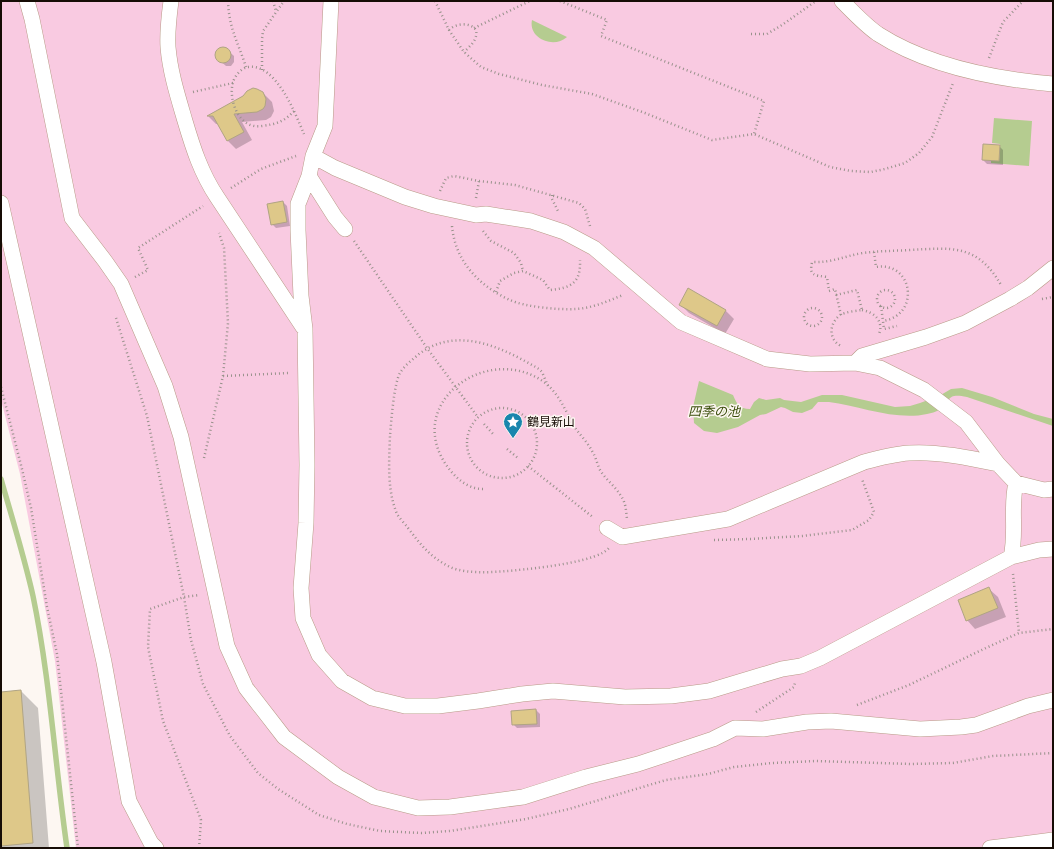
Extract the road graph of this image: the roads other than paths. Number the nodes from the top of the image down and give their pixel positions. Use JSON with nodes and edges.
{"nodes":[{"id":1,"x":27,"y":1,"type":"edge"},
{"id":2,"x":171,"y":1,"type":"edge"},
{"id":3,"x":331,"y":1,"type":"edge"},
{"id":4,"x":842,"y":1,"type":"edge"},
{"id":5,"x":1053,"y":84,"type":"edge"},
{"id":6,"x":313,"y":156,"type":"junction"},
{"id":7,"x":309,"y":176,"type":"junction"},
{"id":8,"x":1,"y":203,"type":"edge"},
{"id":9,"x":346,"y":229,"type":"road end"},
{"id":10,"x":1053,"y":268,"type":"edge"},
{"id":11,"x":305,"y":329,"type":"junction"},
{"id":12,"x":855,"y":363,"type":"junction"},
{"id":13,"x":998,"y":464,"type":"junction"},
{"id":14,"x":1016,"y":483,"type":"junction"},
{"id":15,"x":1053,"y":489,"type":"edge"},
{"id":16,"x":619,"y":533,"type":"road end"},
{"id":17,"x":1053,"y":549,"type":"edge"},
{"id":18,"x":1011,"y":557,"type":"junction"},
{"id":19,"x":1053,"y":700,"type":"edge"},
{"id":20,"x":1053,"y":840,"type":"edge"},
{"id":21,"x":156,"y":848,"type":"edge"},
{"id":22,"x":990,"y":848,"type":"edge"}],
"edges":[{"from":1,"to":19,"type":"street"},
{"from":2,"to":11,"type":"street"},
{"from":3,"to":6,"type":"street"},
{"from":4,"to":5,"type":"street"},
{"from":6,"to":7,"type":"street"},
{"from":6,"to":12,"type":"street"},
{"from":7,"to":9,"type":"street"},
{"from":7,"to":11,"type":"street"},
{"from":8,"to":21,"type":"street"},
{"from":10,"to":12,"type":"street"},
{"from":11,"to":18,"type":"street"},
{"from":12,"to":13,"type":"street"},
{"from":13,"to":14,"type":"street"},
{"from":13,"to":16,"type":"street"},
{"from":14,"to":15,"type":"street"},
{"from":14,"to":18,"type":"street"},
{"from":17,"to":18,"type":"street"},
{"from":20,"to":22,"type":"street"}]}
